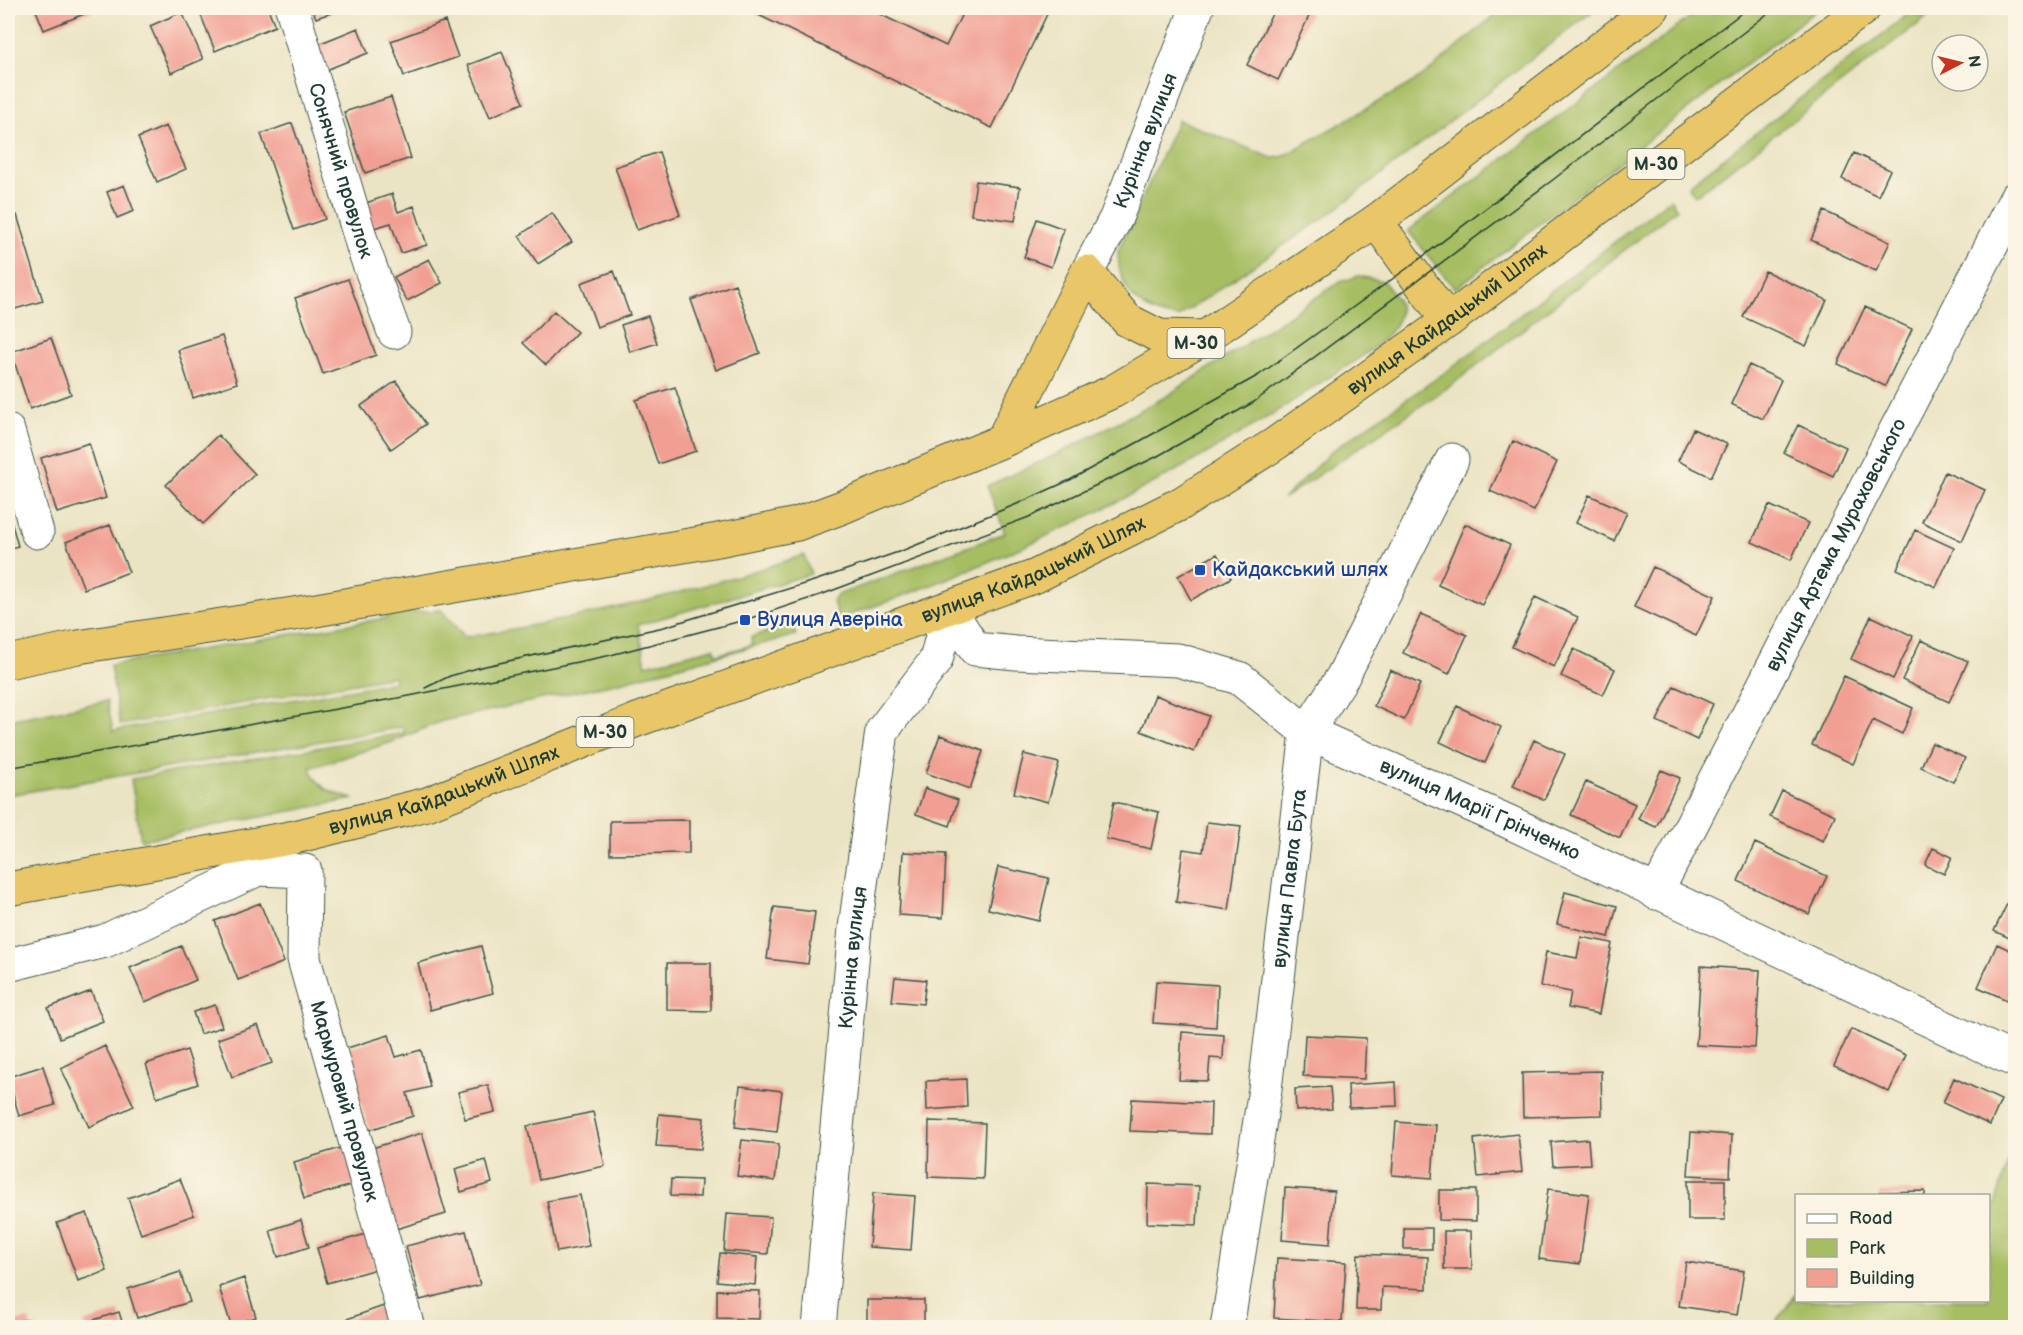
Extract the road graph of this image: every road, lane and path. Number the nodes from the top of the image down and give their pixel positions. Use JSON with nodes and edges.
{"nodes":[{"id":1,"x":292,"y":8,"type":"edge"},
{"id":2,"x":1197,"y":8,"type":"edge"},
{"id":3,"x":1653,"y":8,"type":"edge"},
{"id":4,"x":1864,"y":8,"type":"edge"},
{"id":5,"x":2016,"y":198,"type":"edge"},
{"id":6,"x":1376,"y":221,"type":"junction"},
{"id":7,"x":1087,"y":272,"type":"junction"},
{"id":8,"x":1448,"y":321,"type":"junction"},
{"id":9,"x":394,"y":332,"type":"dead end"},
{"id":10,"x":1205,"y":337,"type":"junction"},
{"id":11,"x":8,"y":431,"type":"edge"},
{"id":12,"x":1002,"y":441,"type":"junction"},
{"id":13,"x":1452,"y":460,"type":"dead end"},
{"id":14,"x":37,"y":532,"type":"dead end"},
{"id":15,"x":949,"y":609,"type":"junction"},
{"id":16,"x":8,"y":662,"type":"edge"},
{"id":17,"x":1307,"y":732,"type":"junction"},
{"id":18,"x":8,"y":889,"type":"edge"},
{"id":19,"x":1656,"y":893,"type":"junction"},
{"id":20,"x":8,"y":965,"type":"edge"},
{"id":21,"x":2015,"y":1061,"type":"edge"},
{"id":22,"x":408,"y":1328,"type":"edge"},
{"id":23,"x":819,"y":1328,"type":"edge"},
{"id":24,"x":1227,"y":1328,"type":"edge"}],
"edges":[{"from":1,"to":9,"type":"street","name":"Сонячний провулок"},
{"from":2,"to":7,"type":"street","name":"Курінна вулиця"},
{"from":3,"to":6,"type":"highway","number":"М-30"},
{"from":4,"to":8,"type":"highway","name":"вулиця Кайдацький Шлях","number":"М-30"},
{"from":5,"to":19,"type":"street","name":"вулиця Артема Мураховського"},
{"from":6,"to":8,"type":"highway"},
{"from":6,"to":10,"type":"highway","number":"М-30"},
{"from":7,"to":10,"type":"highway"},
{"from":7,"to":12,"type":"highway"},
{"from":8,"to":15,"type":"highway","name":"вулиця Кайдацький Шлях","number":"М-30"},
{"from":10,"to":12,"type":"highway","number":"М-30"},
{"from":11,"to":14,"type":"street"},
{"from":12,"to":16,"type":"highway","number":"М-30"},
{"from":13,"to":17,"type":"street","name":"вулиця Павла Бута"},
{"from":15,"to":17,"type":"street","name":"вулиця Марії Грінченко"},
{"from":15,"to":18,"type":"highway","name":"вулиця Кайдацький Шлях","number":"М-30"},
{"from":15,"to":23,"type":"street","name":"Курінна вулиця"},
{"from":17,"to":19,"type":"street","name":"вулиця Марії Грінченко"},
{"from":17,"to":24,"type":"street","name":"вулиця Павла Бута"},
{"from":19,"to":21,"type":"street","name":"вулиця Марії Грінченко"},
{"from":20,"to":22,"type":"street","name":"Мармуровий провулок"}]}
